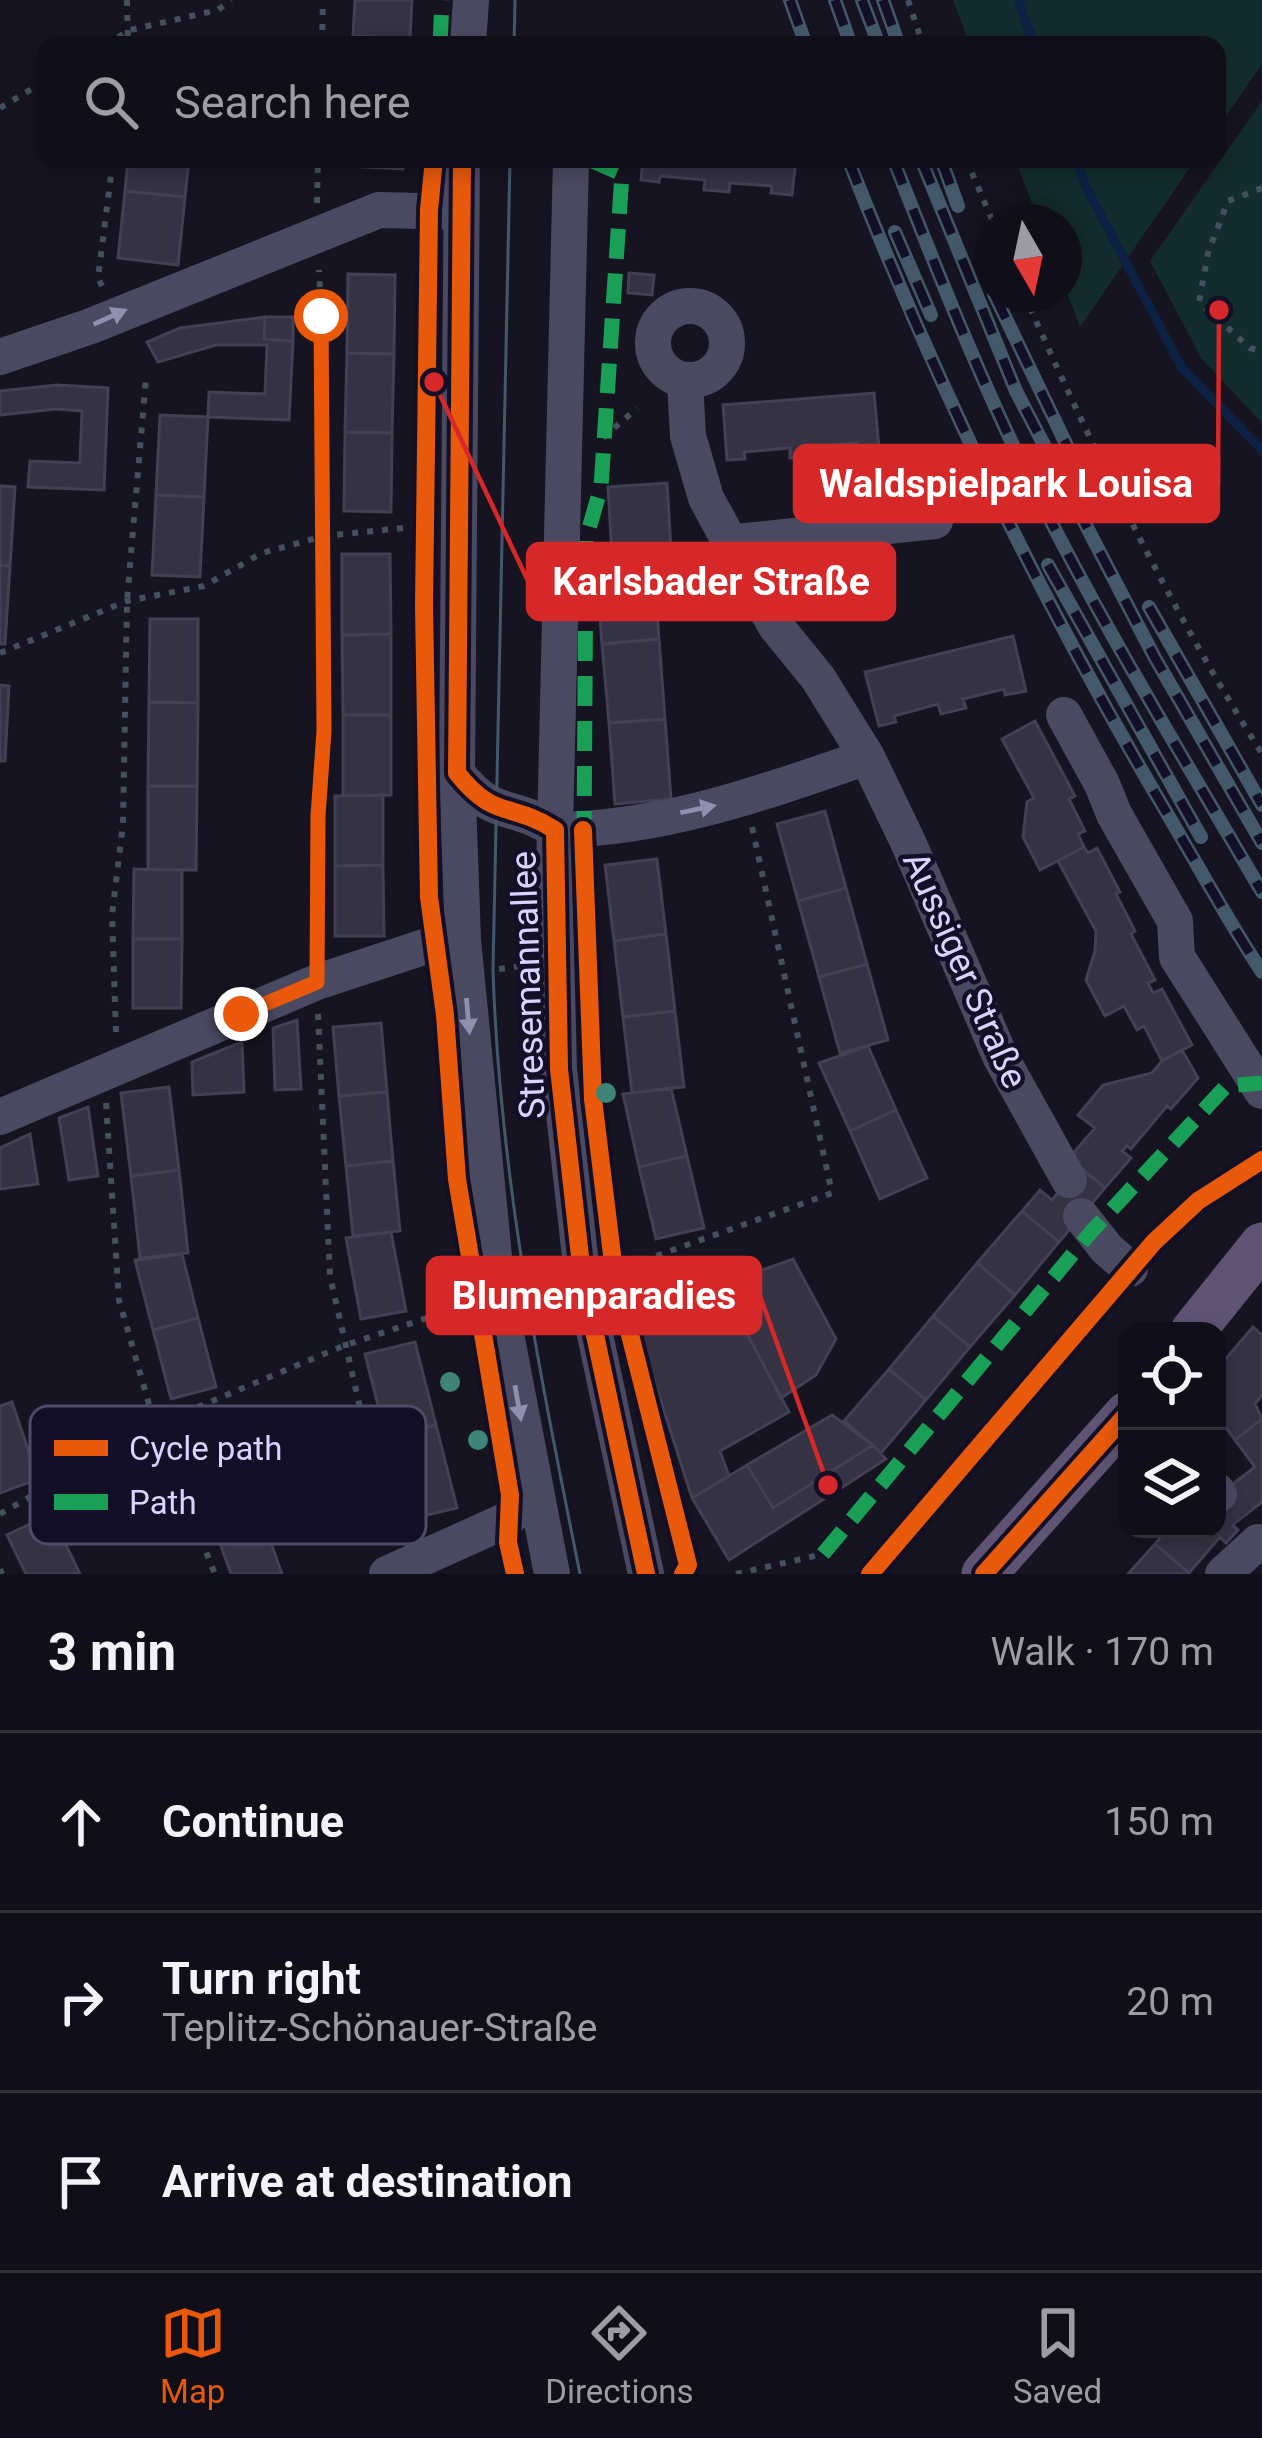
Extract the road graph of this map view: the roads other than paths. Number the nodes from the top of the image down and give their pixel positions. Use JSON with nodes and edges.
{"nodes":[{"id":1,"x":471,"y":0,"type":"edge"},
{"id":2,"x":469,"y":36,"type":"edge"},
{"id":3,"x":461,"y":168,"type":"edge"},
{"id":4,"x":571,"y":168,"type":"edge"},
{"id":5,"x":459,"y":212,"type":"junction"},
{"id":6,"x":0,"y":357,"type":"edge"},
{"id":7,"x":686,"y":382,"type":"dead end"},
{"id":8,"x":935,"y":521,"type":"dead end"},
{"id":9,"x":728,"y":543,"type":"junction"},
{"id":10,"x":1064,"y":715,"type":"dead end"},
{"id":11,"x":867,"y":757,"type":"junction"},
{"id":12,"x":457,"y":773,"type":"junction"},
{"id":13,"x":496,"y":810,"type":"junction"},
{"id":14,"x":569,"y":830,"type":"junction"},
{"id":15,"x":458,"y":857,"type":"junction"},
{"id":16,"x":463,"y":940,"type":"junction"},
{"id":17,"x":1262,"y":1091,"type":"edge"},
{"id":18,"x":0,"y":1117,"type":"edge"},
{"id":19,"x":1069,"y":1180,"type":"dead end"},
{"id":20,"x":1081,"y":1216,"type":"dead end"},
{"id":21,"x":1254,"y":1254,"type":"edge"},
{"id":22,"x":1130,"y":1269,"type":"dead end"},
{"id":23,"x":1200,"y":1322,"type":"edge"},
{"id":24,"x":1118,"y":1424,"type":"edge"},
{"id":25,"x":534,"y":1490,"type":"junction"},
{"id":26,"x":1239,"y":1519,"type":"edge"},
{"id":27,"x":398,"y":1569,"type":"edge"},
{"id":28,"x":552,"y":1574,"type":"edge"},
{"id":29,"x":646,"y":1574,"type":"edge"},
{"id":30,"x":984,"y":1574,"type":"edge"},
{"id":31,"x":1223,"y":1574,"type":"edge"}],
"edges":[{"from":1,"to":2,"type":"street"},
{"from":3,"to":5,"type":"street","name":"Stresemannallee"},
{"from":4,"to":14,"type":"street","name":"Stresemannallee"},
{"from":6,"to":5,"type":"street","one_way":true},
{"from":5,"to":12,"type":"street","name":"Stresemannallee"},
{"from":7,"to":9,"type":"street","name":"Aussiger Straße"},
{"from":8,"to":9,"type":"street"},
{"from":9,"to":11,"type":"street","name":"Aussiger Straße"},
{"from":10,"to":17,"type":"street"},
{"from":14,"to":11,"type":"street","one_way":true},
{"from":11,"to":19,"type":"street","name":"Aussiger Straße"},
{"from":12,"to":13,"type":"street","name":"Stresemannallee"},
{"from":12,"to":15,"type":"street","name":"Stresemannallee"},
{"from":13,"to":14,"type":"street","name":"Stresemannallee"},
{"from":13,"to":15,"type":"street","name":"Stresemannallee"},
{"from":14,"to":29,"type":"street","name":"Stresemannallee"},
{"from":15,"to":16,"type":"street","name":"Stresemannallee"},
{"from":16,"to":18,"type":"street"},
{"from":16,"to":25,"type":"street","name":"Stresemannallee","one_way":true},
{"from":20,"to":22,"type":"street"},
{"from":21,"to":23,"type":"main road"},
{"from":24,"to":30,"type":"main road"},
{"from":25,"to":27,"type":"street"},
{"from":25,"to":28,"type":"street","name":"Stresemannallee"},
{"from":26,"to":31,"type":"street"}]}
